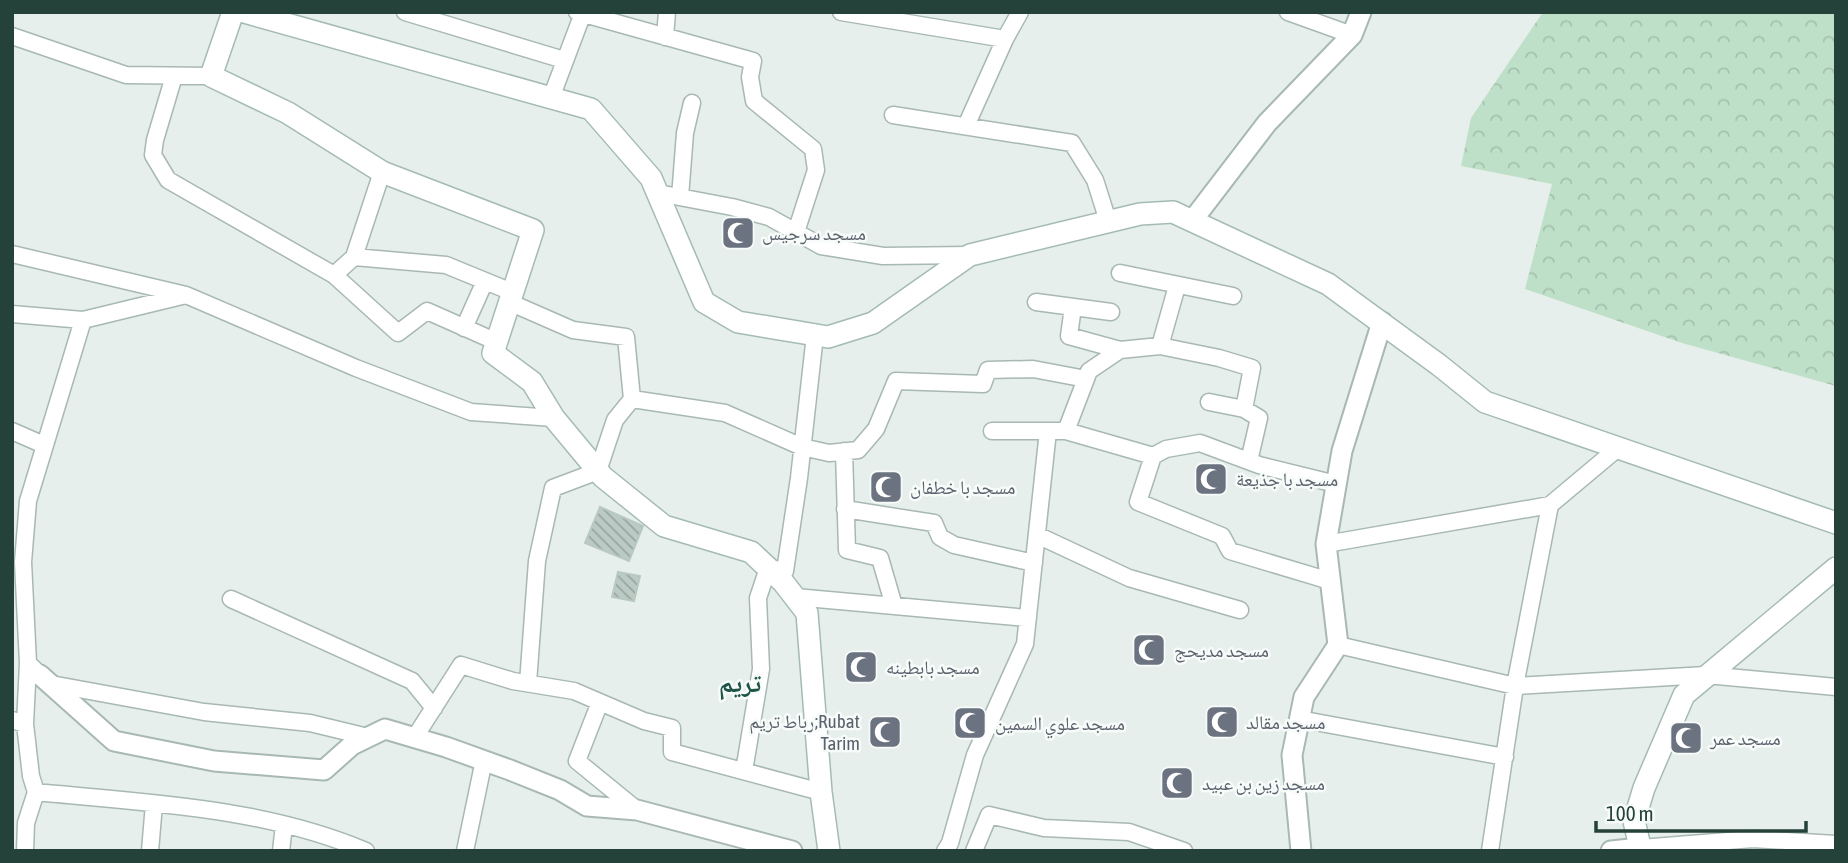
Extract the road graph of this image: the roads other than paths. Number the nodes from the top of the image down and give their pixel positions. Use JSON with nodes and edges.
{"nodes":[{"id":1,"x":233,"y":12,"type":"edge"},
{"id":2,"x":244,"y":12,"type":"edge"},
{"id":3,"x":405,"y":12,"type":"edge"},
{"id":4,"x":667,"y":12,"type":"edge"},
{"id":5,"x":841,"y":12,"type":"edge"},
{"id":6,"x":1020,"y":12,"type":"edge"},
{"id":7,"x":1288,"y":12,"type":"edge"},
{"id":8,"x":1361,"y":12,"type":"edge"},
{"id":9,"x":580,"y":13,"type":"edge"},
{"id":10,"x":1352,"y":35,"type":"junction"},
{"id":11,"x":12,"y":36,"type":"edge"},
{"id":12,"x":665,"y":37,"type":"junction"},
{"id":13,"x":1005,"y":39,"type":"junction"},
{"id":14,"x":564,"y":60,"type":"junction"},
{"id":15,"x":174,"y":76,"type":"junction"},
{"id":16,"x":211,"y":76,"type":"junction"},
{"id":17,"x":551,"y":98,"type":"junction"},
{"id":18,"x":692,"y":103,"type":"dead end"},
{"id":19,"x":893,"y":115,"type":"dead end"},
{"id":20,"x":966,"y":126,"type":"junction"},
{"id":21,"x":382,"y":172,"type":"junction"},
{"id":22,"x":658,"y":193,"type":"junction"},
{"id":23,"x":680,"y":197,"type":"junction"},
{"id":24,"x":1108,"y":221,"type":"junction"},
{"id":25,"x":1192,"y":221,"type":"junction"},
{"id":26,"x":796,"y":232,"type":"junction"},
{"id":27,"x":12,"y":254,"type":"edge"},
{"id":28,"x":970,"y":255,"type":"junction"},
{"id":29,"x":354,"y":257,"type":"junction"},
{"id":30,"x":1120,"y":273,"type":"dead end"},
{"id":31,"x":334,"y":275,"type":"junction"},
{"id":32,"x":485,"y":281,"type":"junction"},
{"id":33,"x":1177,"y":286,"type":"junction"},
{"id":34,"x":186,"y":295,"type":"junction"},
{"id":35,"x":1233,"y":296,"type":"dead end"},
{"id":36,"x":511,"y":297,"type":"junction"},
{"id":37,"x":1036,"y":302,"type":"dead end"},
{"id":38,"x":1073,"y":307,"type":"junction"},
{"id":39,"x":1111,"y":312,"type":"dead end"},
{"id":40,"x":12,"y":314,"type":"edge"},
{"id":41,"x":83,"y":320,"type":"junction"},
{"id":42,"x":1382,"y":322,"type":"junction"},
{"id":43,"x":464,"y":328,"type":"junction"},
{"id":44,"x":815,"y":335,"type":"junction"},
{"id":45,"x":497,"y":342,"type":"junction"},
{"id":46,"x":1160,"y":346,"type":"junction"},
{"id":47,"x":1120,"y":350,"type":"junction"},
{"id":48,"x":1086,"y":379,"type":"junction"},
{"id":49,"x":632,"y":399,"type":"junction"},
{"id":50,"x":1209,"y":402,"type":"dead end"},
{"id":51,"x":1244,"y":410,"type":"junction"},
{"id":52,"x":554,"y":418,"type":"junction"},
{"id":53,"x":12,"y":431,"type":"edge"},
{"id":54,"x":992,"y":431,"type":"dead end"},
{"id":55,"x":1048,"y":431,"type":"junction"},
{"id":56,"x":1066,"y":431,"type":"junction"},
{"id":57,"x":44,"y":445,"type":"junction"},
{"id":58,"x":802,"y":447,"type":"junction"},
{"id":59,"x":1618,"y":448,"type":"junction"},
{"id":60,"x":844,"y":451,"type":"junction"},
{"id":61,"x":1153,"y":456,"type":"junction"},
{"id":62,"x":1250,"y":461,"type":"junction"},
{"id":63,"x":598,"y":471,"type":"junction"},
{"id":64,"x":1336,"y":484,"type":"junction"},
{"id":65,"x":20,"y":499,"type":"edge"},
{"id":66,"x":1550,"y":505,"type":"junction"},
{"id":67,"x":845,"y":509,"type":"junction"},
{"id":68,"x":1836,"y":523,"type":"edge"},
{"id":69,"x":1037,"y":535,"type":"junction"},
{"id":70,"x":1326,"y":544,"type":"junction"},
{"id":71,"x":18,"y":561,"type":"edge"},
{"id":72,"x":1034,"y":563,"type":"junction"},
{"id":73,"x":768,"y":568,"type":"junction"},
{"id":74,"x":1836,"y":568,"type":"edge"},
{"id":75,"x":1330,"y":581,"type":"junction"},
{"id":76,"x":794,"y":597,"type":"junction"},
{"id":77,"x":231,"y":599,"type":"dead end"},
{"id":78,"x":894,"y":606,"type":"junction"},
{"id":79,"x":1240,"y":610,"type":"dead end"},
{"id":80,"x":1028,"y":618,"type":"junction"},
{"id":81,"x":1338,"y":645,"type":"junction"},
{"id":82,"x":40,"y":674,"type":"junction"},
{"id":83,"x":1706,"y":676,"type":"junction"},
{"id":84,"x":528,"y":683,"type":"junction"},
{"id":85,"x":1515,"y":686,"type":"junction"},
{"id":86,"x":1836,"y":687,"type":"edge"},
{"id":87,"x":600,"y":702,"type":"junction"},
{"id":88,"x":433,"y":708,"type":"junction"},
{"id":89,"x":1299,"y":719,"type":"junction"},
{"id":90,"x":19,"y":722,"type":"edge"},
{"id":91,"x":368,"y":737,"type":"junction"},
{"id":92,"x":415,"y":737,"type":"junction"},
{"id":93,"x":1505,"y":757,"type":"junction"},
{"id":94,"x":484,"y":760,"type":"junction"},
{"id":95,"x":744,"y":771,"type":"junction"},
{"id":96,"x":36,"y":792,"type":"junction"},
{"id":97,"x":821,"y":792,"type":"junction"},
{"id":98,"x":154,"y":804,"type":"junction"},
{"id":99,"x":637,"y":810,"type":"junction"},
{"id":100,"x":19,"y":822,"type":"edge"},
{"id":101,"x":284,"y":825,"type":"junction"},
{"id":102,"x":1836,"y":844,"type":"edge"},
{"id":103,"x":1640,"y":849,"type":"edge"},
{"id":104,"x":25,"y":851,"type":"edge"},
{"id":105,"x":150,"y":851,"type":"edge"},
{"id":106,"x":281,"y":851,"type":"edge"},
{"id":107,"x":366,"y":851,"type":"edge"},
{"id":108,"x":465,"y":851,"type":"edge"},
{"id":109,"x":792,"y":851,"type":"edge"},
{"id":110,"x":829,"y":851,"type":"edge"},
{"id":111,"x":945,"y":851,"type":"edge"},
{"id":112,"x":974,"y":851,"type":"edge"},
{"id":113,"x":1184,"y":851,"type":"edge"},
{"id":114,"x":1301,"y":851,"type":"edge"},
{"id":115,"x":1490,"y":851,"type":"edge"},
{"id":116,"x":1611,"y":851,"type":"edge"}],
"edges":[{"from":1,"to":16,"type":"main road"},
{"from":2,"to":17,"type":"main road"},
{"from":3,"to":14,"type":"street"},
{"from":4,"to":12,"type":"street"},
{"from":5,"to":13,"type":"street"},
{"from":6,"to":13,"type":"street"},
{"from":7,"to":10,"type":"street"},
{"from":8,"to":10,"type":"street"},
{"from":9,"to":12,"type":"street"},
{"from":9,"to":14,"type":"street"},
{"from":10,"to":25,"type":"street"},
{"from":11,"to":15,"type":"street"},
{"from":12,"to":26,"type":"street"},
{"from":13,"to":20,"type":"street"},
{"from":14,"to":17,"type":"street"},
{"from":15,"to":16,"type":"street"},
{"from":15,"to":31,"type":"street"},
{"from":16,"to":21,"type":"main road"},
{"from":17,"to":22,"type":"main road"},
{"from":18,"to":23,"type":"street"},
{"from":19,"to":20,"type":"street"},
{"from":20,"to":24,"type":"street"},
{"from":21,"to":29,"type":"street"},
{"from":21,"to":36,"type":"main road"},
{"from":22,"to":23,"type":"street"},
{"from":22,"to":44,"type":"main road"},
{"from":23,"to":26,"type":"street"},
{"from":24,"to":25,"type":"main road"},
{"from":24,"to":28,"type":"main road"},
{"from":25,"to":42,"type":"main road"},
{"from":26,"to":28,"type":"street"},
{"from":27,"to":34,"type":"street"},
{"from":28,"to":44,"type":"main road"},
{"from":29,"to":31,"type":"street"},
{"from":29,"to":32,"type":"street"},
{"from":30,"to":33,"type":"street"},
{"from":31,"to":43,"type":"street"},
{"from":32,"to":36,"type":"street"},
{"from":32,"to":43,"type":"street"},
{"from":33,"to":35,"type":"street"},
{"from":33,"to":46,"type":"street"},
{"from":34,"to":41,"type":"street"},
{"from":34,"to":52,"type":"street"},
{"from":36,"to":45,"type":"main road"},
{"from":36,"to":49,"type":"street"},
{"from":37,"to":38,"type":"street"},
{"from":38,"to":39,"type":"street"},
{"from":38,"to":47,"type":"street"},
{"from":40,"to":41,"type":"street"},
{"from":41,"to":57,"type":"street"},
{"from":42,"to":59,"type":"main road"},
{"from":42,"to":64,"type":"street"},
{"from":43,"to":45,"type":"street"},
{"from":44,"to":58,"type":"street"},
{"from":45,"to":52,"type":"main road"},
{"from":46,"to":47,"type":"street"},
{"from":46,"to":51,"type":"street"},
{"from":47,"to":48,"type":"street"},
{"from":48,"to":56,"type":"street"},
{"from":48,"to":60,"type":"street"},
{"from":49,"to":58,"type":"street"},
{"from":49,"to":63,"type":"street"},
{"from":50,"to":51,"type":"street"},
{"from":51,"to":62,"type":"street"},
{"from":52,"to":63,"type":"main road"},
{"from":53,"to":57,"type":"street"},
{"from":54,"to":55,"type":"street"},
{"from":55,"to":56,"type":"street"},
{"from":55,"to":69,"type":"street"},
{"from":56,"to":61,"type":"street"},
{"from":57,"to":65,"type":"street"},
{"from":58,"to":60,"type":"street"},
{"from":58,"to":73,"type":"street"},
{"from":59,"to":66,"type":"street"},
{"from":59,"to":68,"type":"main road"},
{"from":60,"to":67,"type":"street"},
{"from":61,"to":62,"type":"street"},
{"from":61,"to":75,"type":"street"},
{"from":62,"to":64,"type":"street"},
{"from":63,"to":73,"type":"main road"},
{"from":63,"to":84,"type":"street"},
{"from":64,"to":70,"type":"street"},
{"from":65,"to":71,"type":"street"},
{"from":66,"to":70,"type":"street"},
{"from":66,"to":85,"type":"street"},
{"from":67,"to":72,"type":"street"},
{"from":67,"to":78,"type":"street"},
{"from":69,"to":72,"type":"street"},
{"from":69,"to":79,"type":"street"},
{"from":70,"to":75,"type":"street"},
{"from":71,"to":82,"type":"street"},
{"from":72,"to":80,"type":"street"},
{"from":73,"to":76,"type":"main road"},
{"from":73,"to":95,"type":"street"},
{"from":74,"to":83,"type":"main road"},
{"from":75,"to":81,"type":"street"},
{"from":76,"to":78,"type":"street"},
{"from":76,"to":97,"type":"main road"},
{"from":77,"to":88,"type":"street"},
{"from":78,"to":80,"type":"street"},
{"from":80,"to":111,"type":"street"},
{"from":81,"to":85,"type":"street"},
{"from":81,"to":89,"type":"street"},
{"from":82,"to":90,"type":"street"},
{"from":82,"to":91,"type":"street"},
{"from":82,"to":91,"type":"street"},
{"from":83,"to":85,"type":"street"},
{"from":83,"to":86,"type":"street"},
{"from":83,"to":103,"type":"main road"},
{"from":84,"to":87,"type":"street"},
{"from":84,"to":88,"type":"street"},
{"from":85,"to":93,"type":"street"},
{"from":87,"to":95,"type":"street"},
{"from":87,"to":99,"type":"street"},
{"from":88,"to":92,"type":"street"},
{"from":89,"to":93,"type":"street"},
{"from":89,"to":114,"type":"street"},
{"from":90,"to":96,"type":"street"},
{"from":91,"to":92,"type":"street"},
{"from":92,"to":94,"type":"street"},
{"from":93,"to":115,"type":"street"},
{"from":94,"to":99,"type":"street"},
{"from":94,"to":108,"type":"street"},
{"from":95,"to":97,"type":"street"},
{"from":96,"to":98,"type":"street"},
{"from":96,"to":100,"type":"street"},
{"from":97,"to":110,"type":"main road"},
{"from":98,"to":101,"type":"street"},
{"from":98,"to":105,"type":"street"},
{"from":99,"to":109,"type":"street"},
{"from":100,"to":104,"type":"street"},
{"from":101,"to":106,"type":"street"},
{"from":101,"to":107,"type":"street"},
{"from":102,"to":103,"type":"street"},
{"from":103,"to":116,"type":"street"},
{"from":112,"to":113,"type":"street"}]}
